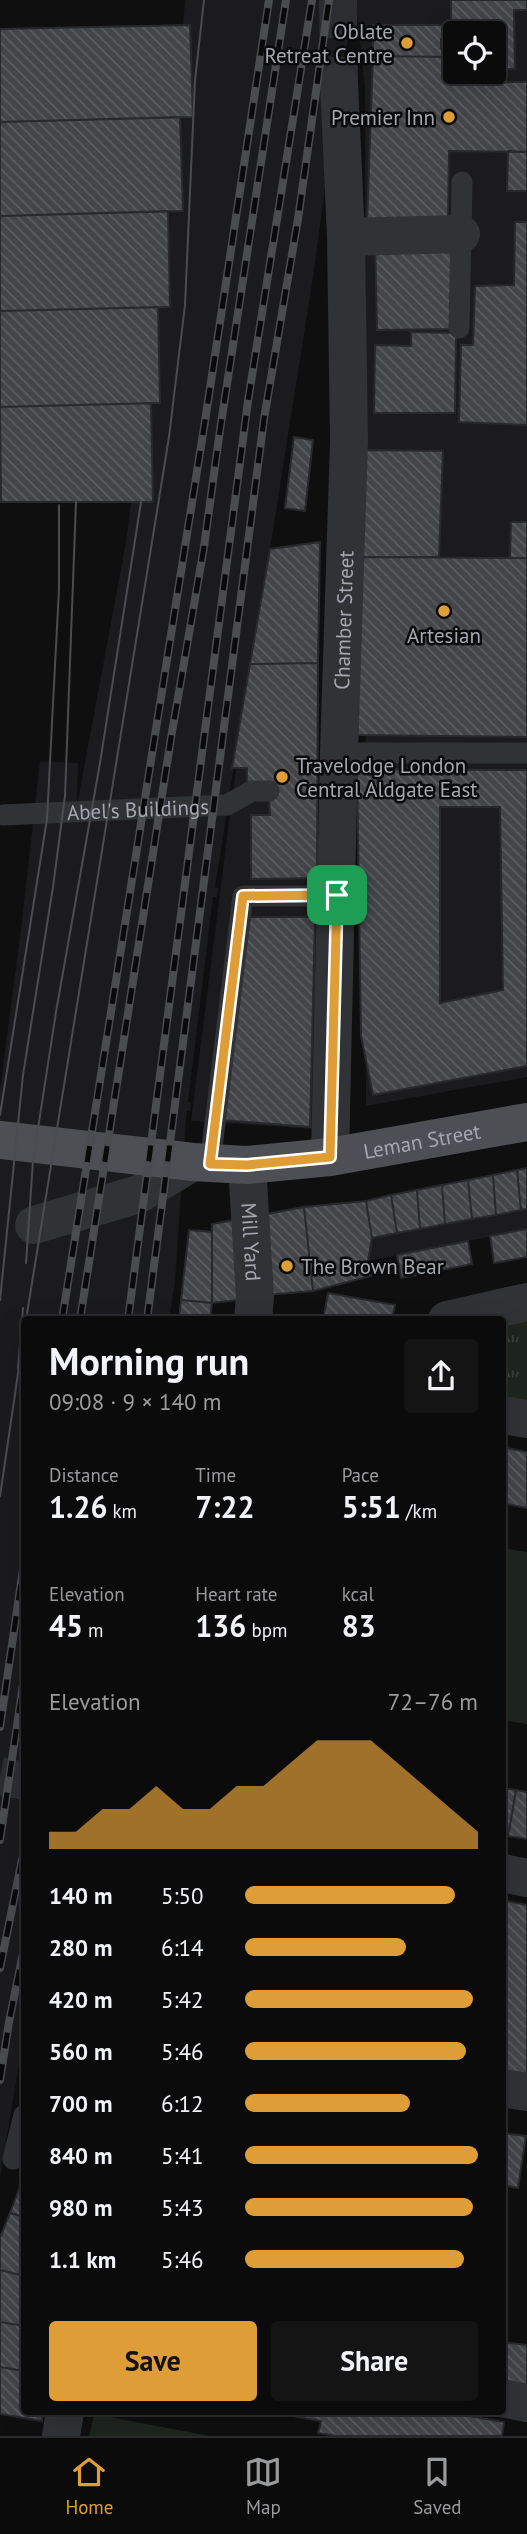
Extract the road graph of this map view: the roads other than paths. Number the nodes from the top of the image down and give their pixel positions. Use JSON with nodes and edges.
{"nodes":[{"id":1,"x":339,"y":83,"type":"tunnel mouth"},
{"id":2,"x":462,"y":182,"type":"dead end"},
{"id":3,"x":461,"y":234,"type":"junction"},
{"id":4,"x":346,"y":237,"type":"junction"},
{"id":5,"x":459,"y":328,"type":"dead end"},
{"id":6,"x":339,"y":753,"type":"junction"},
{"id":7,"x":527,"y":753,"type":"edge"},
{"id":8,"x":269,"y":791,"type":"dead end"},
{"id":9,"x":4,"y":815,"type":"dead end"},
{"id":10,"x":337,"y":895,"type":"junction"},
{"id":11,"x":527,"y":1122,"type":"edge"},
{"id":12,"x":0,"y":1140,"type":"edge"},
{"id":13,"x":330,"y":1157,"type":"junction"},
{"id":14,"x":216,"y":1164,"type":"junction"},
{"id":15,"x":34,"y":1225,"type":"dead end"},
{"id":16,"x":527,"y":1302,"type":"edge"},
{"id":17,"x":253,"y":1316,"type":"edge"},
{"id":18,"x":465,"y":1316,"type":"edge"},
{"id":19,"x":506,"y":1416,"type":"edge"},
{"id":20,"x":527,"y":1419,"type":"edge"},
{"id":21,"x":506,"y":1874,"type":"edge"},
{"id":22,"x":527,"y":1878,"type":"edge"},
{"id":23,"x":506,"y":2089,"type":"edge"},
{"id":24,"x":527,"y":2092,"type":"edge"},
{"id":25,"x":21,"y":2127,"type":"edge"},
{"id":26,"x":13,"y":2159,"type":"dead end"},
{"id":27,"x":506,"y":2399,"type":"edge"},
{"id":28,"x":527,"y":2403,"type":"edge"},
{"id":29,"x":64,"y":2415,"type":"edge"},
{"id":30,"x":61,"y":2436,"type":"edge"}],
"edges":[{"from":1,"to":4,"type":"street","name":"Chamber Street"},
{"from":2,"to":3,"type":"lane"},
{"from":3,"to":4,"type":"street"},
{"from":3,"to":5,"type":"lane"},
{"from":4,"to":6,"type":"street","name":"Chamber Street"},
{"from":6,"to":7,"type":"lane"},
{"from":6,"to":10,"type":"street","name":"Chamber Street"},
{"from":8,"to":9,"type":"lane","name":"Abel's Buildings"},
{"from":10,"to":13,"type":"street","name":"Chamber Street"},
{"from":10,"to":14,"type":"lane"},
{"from":11,"to":13,"type":"main road","name":"Leman Street"},
{"from":12,"to":14,"type":"main road","name":"Leman Street"},
{"from":13,"to":14,"type":"main road","name":"Leman Street"},
{"from":14,"to":15,"type":"street","name":"Leman Street"},
{"from":14,"to":17,"type":"street","name":"Mill Yard"},
{"from":16,"to":18,"type":"street"},
{"from":19,"to":20,"type":"street"},
{"from":21,"to":22,"type":"street"},
{"from":23,"to":24,"type":"street"},
{"from":25,"to":26,"type":"lane"},
{"from":27,"to":28,"type":"street"},
{"from":29,"to":30,"type":"street"}]}
